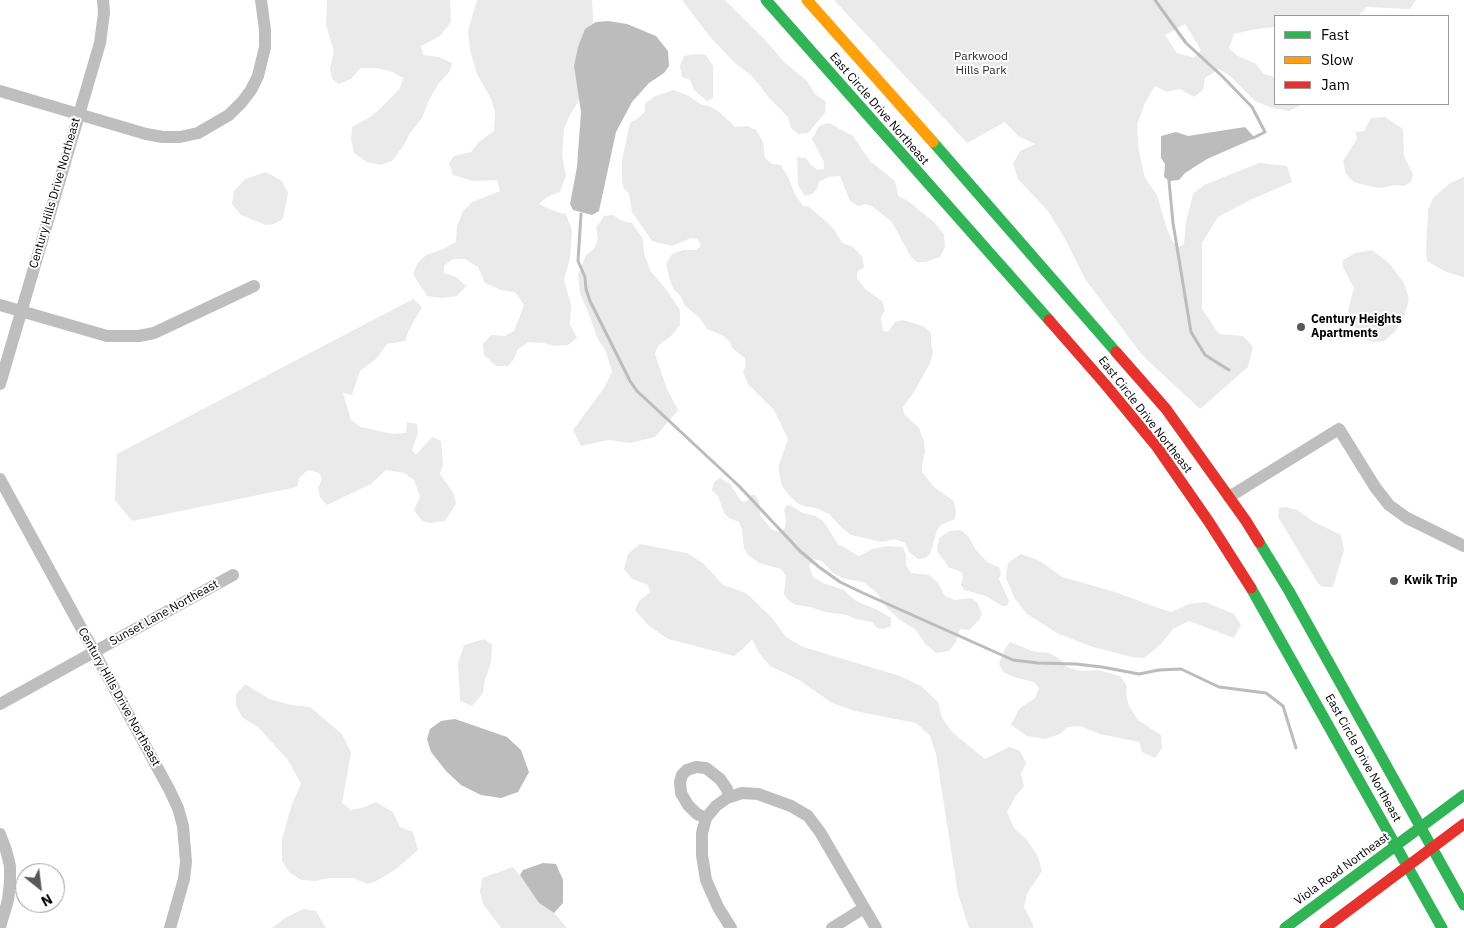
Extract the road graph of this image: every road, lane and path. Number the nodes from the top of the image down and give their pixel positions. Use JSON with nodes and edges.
{"nodes":[{"id":1,"x":103,"y":0,"type":"edge"},
{"id":2,"x":261,"y":0,"type":"edge"},
{"id":3,"x":766,"y":0,"type":"edge"},
{"id":4,"x":807,"y":0,"type":"edge"},
{"id":5,"x":0,"y":91,"type":"edge"},
{"id":6,"x":78,"y":114,"type":"junction"},
{"id":7,"x":254,"y":286,"type":"dead end"},
{"id":8,"x":0,"y":305,"type":"edge"},
{"id":9,"x":21,"y":311,"type":"junction"},
{"id":10,"x":0,"y":384,"type":"edge"},
{"id":11,"x":0,"y":479,"type":"edge"},
{"id":12,"x":1229,"y":497,"type":"junction"},
{"id":13,"x":1464,"y":546,"type":"edge"},
{"id":14,"x":232,"y":575,"type":"dead end"},
{"id":15,"x":95,"y":651,"type":"junction"},
{"id":16,"x":0,"y":704,"type":"edge"},
{"id":17,"x":1464,"y":795,"type":"edge"},
{"id":18,"x":729,"y":797,"type":"junction"},
{"id":19,"x":706,"y":818,"type":"junction"},
{"id":20,"x":1464,"y":824,"type":"edge"},
{"id":21,"x":1421,"y":828,"type":"junction"},
{"id":22,"x":0,"y":834,"type":"edge"},
{"id":23,"x":1396,"y":846,"type":"junction"},
{"id":24,"x":1432,"y":848,"type":"junction"},
{"id":25,"x":1407,"y":867,"type":"junction"},
{"id":26,"x":1464,"y":905,"type":"edge"},
{"id":27,"x":864,"y":908,"type":"junction"},
{"id":28,"x":0,"y":927,"type":"edge"},
{"id":29,"x":170,"y":928,"type":"edge"},
{"id":30,"x":731,"y":928,"type":"edge"},
{"id":31,"x":832,"y":928,"type":"edge"},
{"id":32,"x":876,"y":928,"type":"edge"},
{"id":33,"x":1285,"y":928,"type":"edge"},
{"id":34,"x":1325,"y":928,"type":"edge"},
{"id":35,"x":1442,"y":928,"type":"edge"}],
"edges":[{"from":1,"to":6,"type":"street","name":"Century Hills Drive Northeast"},
{"from":2,"to":6,"type":"street"},
{"from":3,"to":23,"type":"main road","name":"East Circle Drive Northeast"},
{"from":4,"to":12,"type":"main road","name":"East Circle Drive Northeast"},
{"from":5,"to":6,"type":"street"},
{"from":6,"to":9,"type":"street","name":"Century Hills Drive Northeast"},
{"from":7,"to":9,"type":"street"},
{"from":8,"to":9,"type":"street"},
{"from":9,"to":10,"type":"street","name":"Century Hills Drive Northeast"},
{"from":11,"to":15,"type":"street","name":"Century Hills Drive Northeast"},
{"from":12,"to":13,"type":"street"},
{"from":12,"to":21,"type":"main road","name":"East Circle Drive Northeast"},
{"from":14,"to":15,"type":"street","name":"Sunset Lane Northeast"},
{"from":15,"to":16,"type":"street","name":"Sunset Lane Northeast"},
{"from":15,"to":29,"type":"street","name":"Century Hills Drive Northeast"},
{"from":17,"to":21,"type":"main road","name":"Viola Road Northeast"},
{"from":18,"to":19,"type":"street"},
{"from":18,"to":19,"type":"street"},
{"from":18,"to":27,"type":"street"},
{"from":19,"to":30,"type":"street"},
{"from":20,"to":24,"type":"main road"},
{"from":21,"to":23,"type":"main road","name":"Viola Road Northeast"},
{"from":21,"to":24,"type":"main road","name":"East Circle Drive Northeast"},
{"from":22,"to":28,"type":"street"},
{"from":23,"to":25,"type":"main road","name":"East Circle Drive Northeast"},
{"from":23,"to":33,"type":"main road","name":"Viola Road Northeast"},
{"from":24,"to":25,"type":"main road"},
{"from":24,"to":26,"type":"main road","name":"East Circle Drive Northeast"},
{"from":25,"to":34,"type":"main road"},
{"from":25,"to":35,"type":"main road","name":"East Circle Drive Northeast"},
{"from":27,"to":31,"type":"street"},
{"from":27,"to":32,"type":"street"}]}
